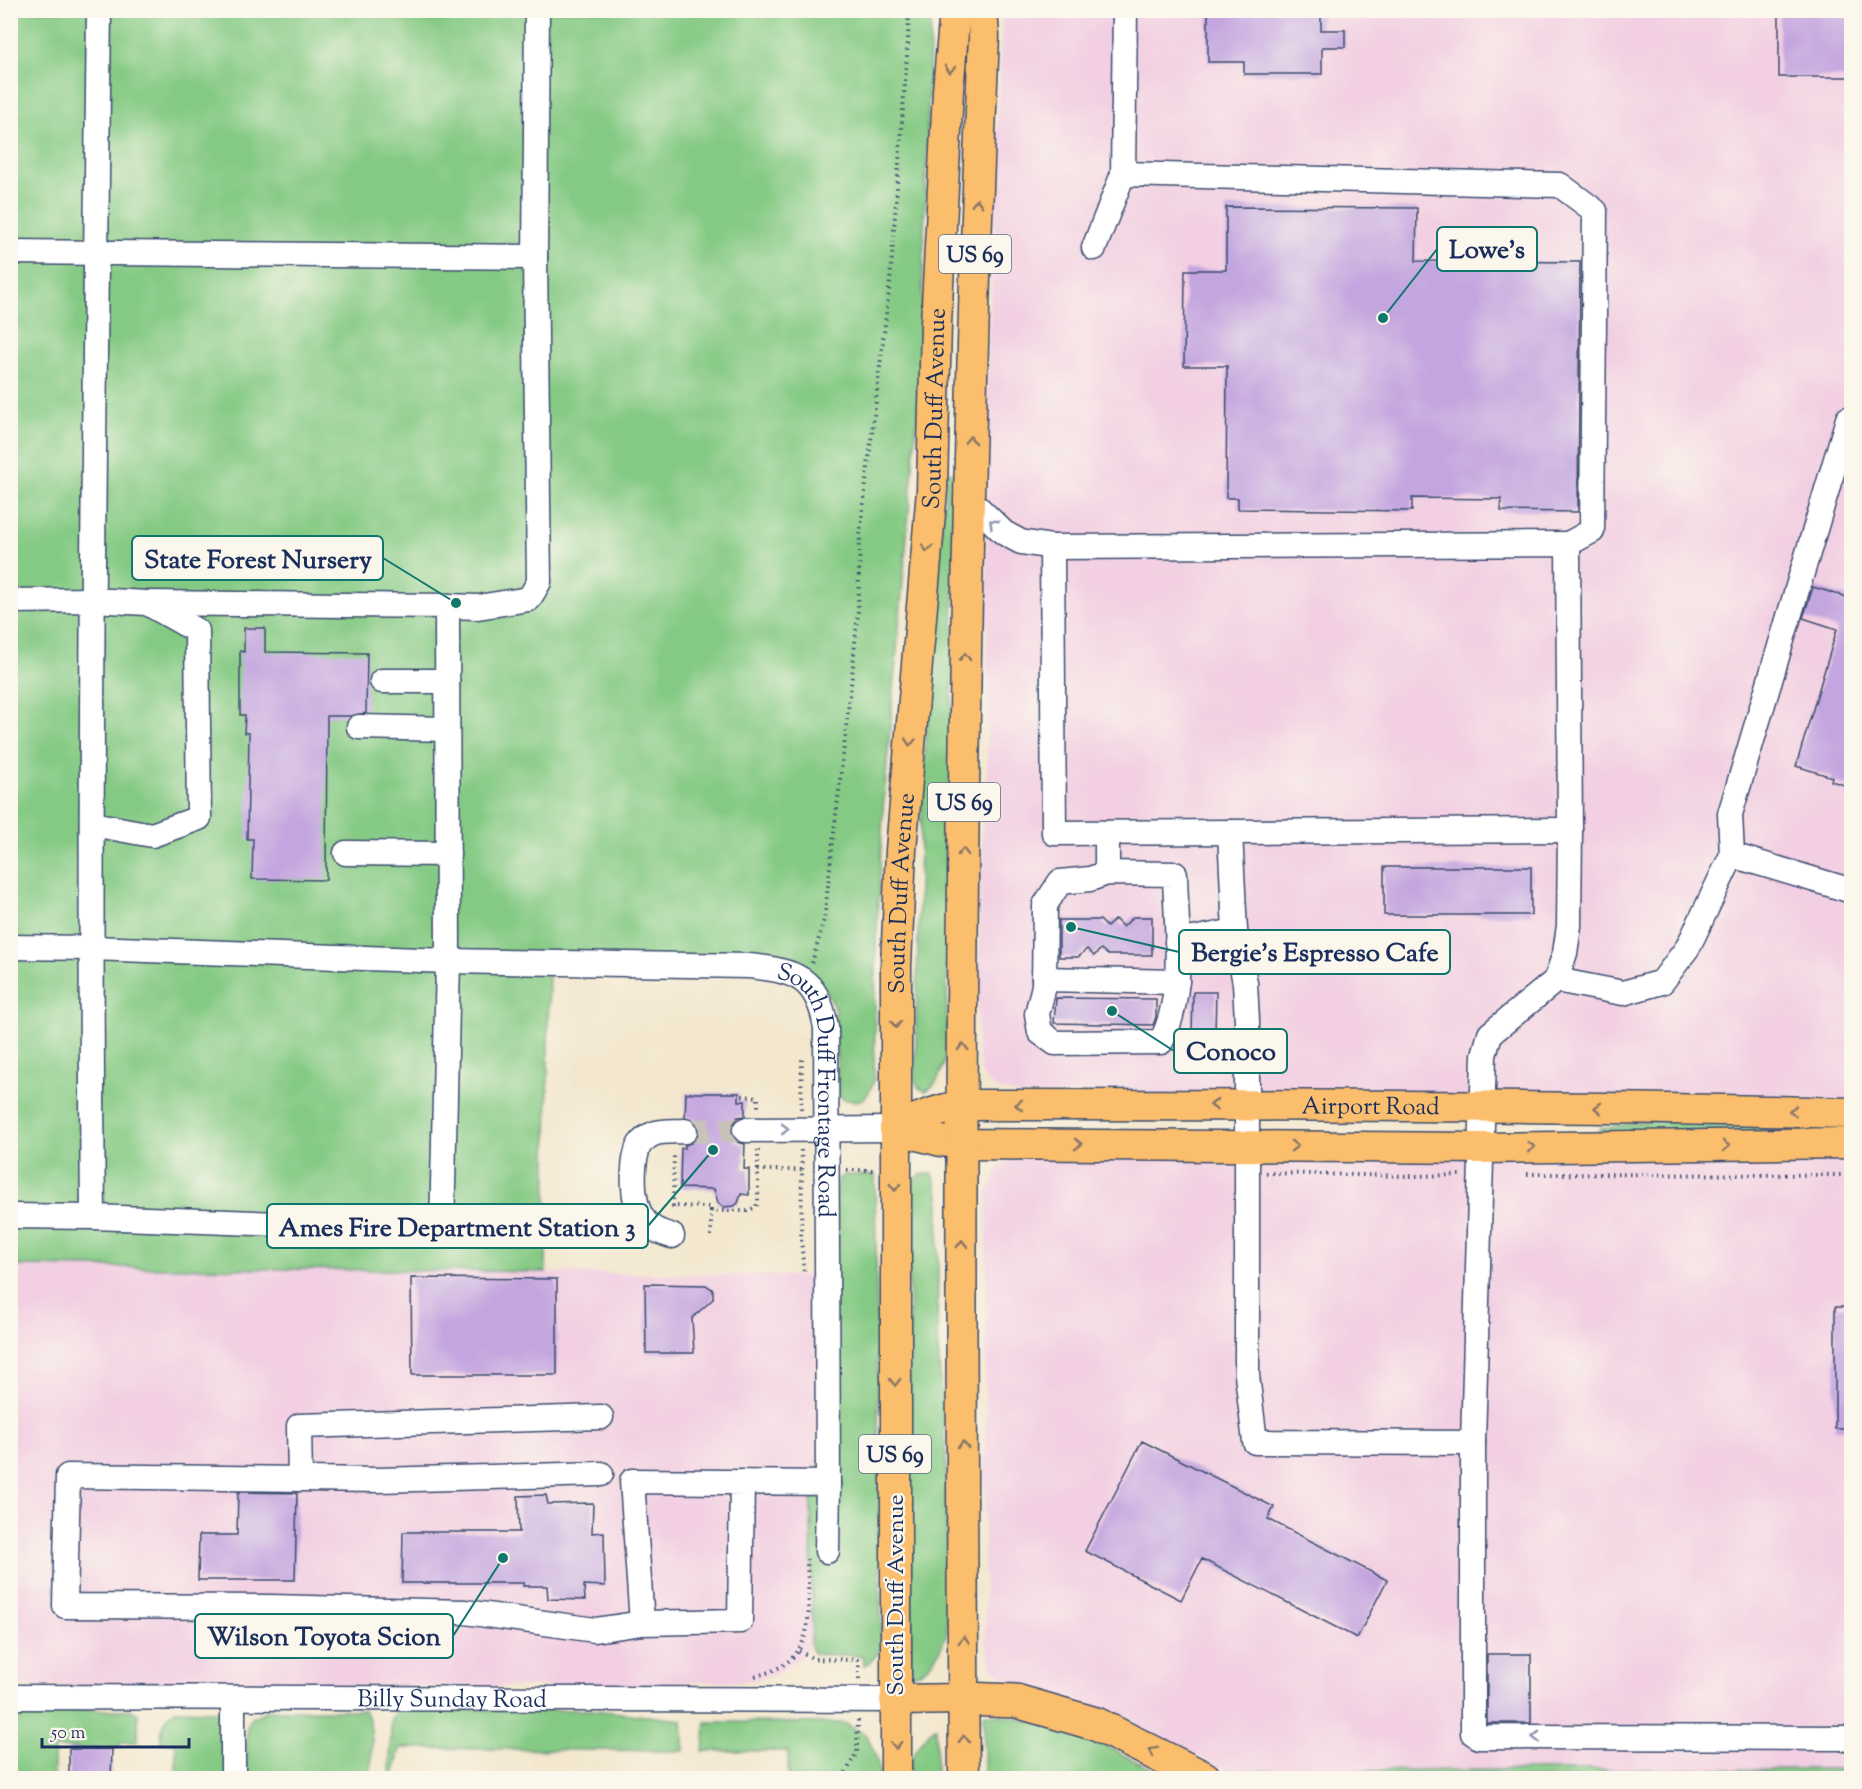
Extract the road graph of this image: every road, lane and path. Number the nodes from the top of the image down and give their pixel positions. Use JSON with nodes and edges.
{"nodes":[{"id":1,"x":99,"y":10,"type":"edge"},
{"id":2,"x":537,"y":10,"type":"edge"},
{"id":3,"x":909,"y":10,"type":"edge"},
{"id":4,"x":955,"y":10,"type":"edge"},
{"id":5,"x":982,"y":10,"type":"edge"},
{"id":6,"x":1125,"y":10,"type":"edge"},
{"id":7,"x":1123,"y":174,"type":"junction"},
{"id":8,"x":1094,"y":248,"type":"dead end"},
{"id":9,"x":10,"y":252,"type":"edge"},
{"id":10,"x":96,"y":253,"type":"junction"},
{"id":11,"x":535,"y":257,"type":"junction"},
{"id":12,"x":1850,"y":414,"type":"edge"},
{"id":13,"x":968,"y":498,"type":"junction"},
{"id":14,"x":1568,"y":544,"type":"junction"},
{"id":15,"x":1052,"y":547,"type":"junction"},
{"id":16,"x":92,"y":600,"type":"junction"},
{"id":17,"x":10,"y":601,"type":"edge"},
{"id":18,"x":147,"y":603,"type":"junction"},
{"id":19,"x":447,"y":606,"type":"junction"},
{"id":20,"x":382,"y":681,"type":"dead end"},
{"id":21,"x":447,"y":681,"type":"junction"},
{"id":22,"x":359,"y":727,"type":"dead end"},
{"id":23,"x":447,"y":729,"type":"junction"},
{"id":24,"x":92,"y":824,"type":"junction"},
{"id":25,"x":1570,"y":830,"type":"junction"},
{"id":26,"x":1230,"y":832,"type":"junction"},
{"id":27,"x":1107,"y":833,"type":"junction"},
{"id":28,"x":346,"y":853,"type":"dead end"},
{"id":29,"x":448,"y":854,"type":"junction"},
{"id":30,"x":1732,"y":855,"type":"junction"},
{"id":31,"x":1107,"y":873,"type":"junction"},
{"id":32,"x":1851,"y":891,"type":"edge"},
{"id":33,"x":1235,"y":931,"type":"junction"},
{"id":34,"x":1177,"y":942,"type":"junction"},
{"id":35,"x":10,"y":946,"type":"edge"},
{"id":36,"x":91,"y":948,"type":"junction"},
{"id":37,"x":448,"y":961,"type":"junction"},
{"id":38,"x":810,"y":974,"type":"dead end"},
{"id":39,"x":1044,"y":979,"type":"junction"},
{"id":40,"x":1556,"y":980,"type":"junction"},
{"id":41,"x":1177,"y":982,"type":"junction"},
{"id":42,"x":803,"y":1046,"type":"dead end"},
{"id":43,"x":963,"y":1105,"type":"junction"},
{"id":44,"x":1247,"y":1105,"type":"junction"},
{"id":45,"x":1484,"y":1106,"type":"junction"},
{"id":46,"x":1851,"y":1113,"type":"edge"},
{"id":47,"x":801,"y":1129,"type":"junction"},
{"id":48,"x":825,"y":1129,"type":"junction"},
{"id":49,"x":895,"y":1129,"type":"junction"},
{"id":50,"x":745,"y":1130,"type":"tunnel mouth"},
{"id":51,"x":685,"y":1131,"type":"tunnel mouth"},
{"id":52,"x":1851,"y":1143,"type":"edge"},
{"id":53,"x":963,"y":1144,"type":"junction"},
{"id":54,"x":1246,"y":1146,"type":"junction"},
{"id":55,"x":1483,"y":1148,"type":"junction"},
{"id":56,"x":802,"y":1170,"type":"junction"},
{"id":57,"x":809,"y":1170,"type":"dead end"},
{"id":58,"x":838,"y":1170,"type":"dead end"},
{"id":59,"x":873,"y":1170,"type":"dead end"},
{"id":60,"x":1273,"y":1173,"type":"dead end"},
{"id":61,"x":1522,"y":1174,"type":"dead end"},
{"id":62,"x":1451,"y":1175,"type":"dead end"},
{"id":63,"x":1851,"y":1175,"type":"edge"},
{"id":64,"x":711,"y":1211,"type":"junction"},
{"id":65,"x":10,"y":1216,"type":"edge"},
{"id":66,"x":93,"y":1217,"type":"junction"},
{"id":67,"x":672,"y":1236,"type":"joint"},
{"id":68,"x":711,"y":1236,"type":"dead end"},
{"id":69,"x":805,"y":1284,"type":"dead end"},
{"id":70,"x":600,"y":1417,"type":"dead end"},
{"id":71,"x":1473,"y":1443,"type":"junction"},
{"id":72,"x":600,"y":1474,"type":"dead end"},
{"id":73,"x":300,"y":1479,"type":"junction"},
{"id":74,"x":742,"y":1482,"type":"junction"},
{"id":75,"x":828,"y":1483,"type":"junction"},
{"id":76,"x":817,"y":1552,"type":"joint"},
{"id":77,"x":642,"y":1623,"type":"junction"},
{"id":78,"x":799,"y":1651,"type":"junction"},
{"id":79,"x":860,"y":1668,"type":"dead end"},
{"id":80,"x":746,"y":1677,"type":"dead end"},
{"id":81,"x":10,"y":1697,"type":"edge"},
{"id":82,"x":233,"y":1698,"type":"junction"},
{"id":83,"x":964,"y":1699,"type":"junction"},
{"id":84,"x":895,"y":1700,"type":"junction"},
{"id":85,"x":858,"y":1729,"type":"dead end"},
{"id":86,"x":1851,"y":1738,"type":"edge"},
{"id":87,"x":233,"y":1779,"type":"edge"},
{"id":88,"x":843,"y":1779,"type":"edge"},
{"id":89,"x":896,"y":1779,"type":"edge"},
{"id":90,"x":964,"y":1779,"type":"edge"},
{"id":91,"x":1204,"y":1779,"type":"edge"}],
"edges":[{"from":1,"to":10,"type":"street"},
{"from":2,"to":11,"type":"street"},
{"from":3,"to":38,"type":"path"},
{"from":4,"to":49,"type":"main road","name":"South Duff Avenue","number":"US 69","one_way":true},
{"from":13,"to":5,"type":"main road","name":"South Duff Avenue","number":"US 69","one_way":true},
{"from":6,"to":7,"type":"street"},
{"from":7,"to":8,"type":"street"},
{"from":7,"to":14,"type":"street"},
{"from":9,"to":10,"type":"street"},
{"from":10,"to":11,"type":"street"},
{"from":10,"to":16,"type":"street"},
{"from":11,"to":19,"type":"street"},
{"from":12,"to":30,"type":"street"},
{"from":15,"to":13,"type":"street","one_way":true},
{"from":43,"to":13,"type":"main road","name":"South Duff Avenue","number":"US 69","one_way":true},
{"from":14,"to":15,"type":"street"},
{"from":14,"to":25,"type":"street"},
{"from":15,"to":27,"type":"street"},
{"from":16,"to":17,"type":"street"},
{"from":16,"to":18,"type":"street"},
{"from":16,"to":24,"type":"street"},
{"from":18,"to":19,"type":"street"},
{"from":18,"to":24,"type":"street"},
{"from":19,"to":21,"type":"street"},
{"from":20,"to":21,"type":"street"},
{"from":21,"to":23,"type":"street"},
{"from":22,"to":23,"type":"street"},
{"from":23,"to":29,"type":"street"},
{"from":24,"to":36,"type":"street"},
{"from":25,"to":26,"type":"street"},
{"from":25,"to":40,"type":"street"},
{"from":26,"to":27,"type":"street"},
{"from":26,"to":33,"type":"street"},
{"from":27,"to":31,"type":"street"},
{"from":28,"to":29,"type":"street"},
{"from":29,"to":37,"type":"street"},
{"from":30,"to":32,"type":"street"},
{"from":30,"to":40,"type":"street"},
{"from":31,"to":34,"type":"street"},
{"from":31,"to":39,"type":"street"},
{"from":33,"to":34,"type":"street"},
{"from":33,"to":44,"type":"street"},
{"from":34,"to":41,"type":"street"},
{"from":35,"to":36,"type":"street","name":"South Duff Frontage Road"},
{"from":36,"to":37,"type":"street","name":"South Duff Frontage Road"},
{"from":36,"to":66,"type":"street"},
{"from":37,"to":48,"type":"street","name":"South Duff Frontage Road"},
{"from":37,"to":66,"type":"street"},
{"from":39,"to":41,"type":"street"},
{"from":39,"to":41,"type":"street"},
{"from":40,"to":45,"type":"street"},
{"from":42,"to":47,"type":"path"},
{"from":44,"to":43,"type":"main road","name":"Airport Road","one_way":true},
{"from":43,"to":49,"type":"main road","name":"Airport Road"},
{"from":43,"to":53,"type":"main road","name":"South Duff Avenue","number":"US 69"},
{"from":44,"to":45,"type":"main road","name":"Airport Road"},
{"from":44,"to":54,"type":"street"},
{"from":46,"to":45,"type":"main road","name":"Airport Road","one_way":true},
{"from":45,"to":55,"type":"street"},
{"from":47,"to":48,"type":"street","name":"Airport Road"},
{"from":50,"to":47,"type":"street","name":"Airport Road","one_way":true},
{"from":47,"to":56,"type":"path"},
{"from":48,"to":49,"type":"street","name":"Airport Road"},
{"from":48,"to":75,"type":"street","name":"South Duff Frontage Road"},
{"from":49,"to":53,"type":"main road","name":"Airport Road"},
{"from":49,"to":84,"type":"main road","name":"South Duff Avenue","number":"US 69","one_way":true},
{"from":51,"to":67,"type":"street"},
{"from":55,"to":52,"type":"main road","name":"Airport Road","one_way":true},
{"from":53,"to":54,"type":"main road","name":"Airport Road","one_way":true},
{"from":83,"to":53,"type":"main road","name":"South Duff Avenue","number":"US 69","one_way":true},
{"from":54,"to":55,"type":"main road","name":"Airport Road","one_way":true},
{"from":54,"to":71,"type":"street"},
{"from":55,"to":71,"type":"street"},
{"from":56,"to":57,"type":"path"},
{"from":56,"to":64,"type":"path"},
{"from":56,"to":69,"type":"path"},
{"from":58,"to":59,"type":"path"},
{"from":60,"to":62,"type":"path"},
{"from":61,"to":63,"type":"path"},
{"from":64,"to":67,"type":"path"},
{"from":64,"to":68,"type":"path"},
{"from":65,"to":66,"type":"street"},
{"from":70,"to":73,"type":"street"},
{"from":86,"to":71,"type":"street","one_way":true},
{"from":72,"to":73,"type":"street"},
{"from":73,"to":77,"type":"street"},
{"from":74,"to":75,"type":"street"},
{"from":74,"to":77,"type":"street"},
{"from":74,"to":77,"type":"street"},
{"from":75,"to":76,"type":"street","name":"South Duff Frontage Road"},
{"from":76,"to":78,"type":"path"},
{"from":78,"to":79,"type":"path"},
{"from":78,"to":80,"type":"path"},
{"from":81,"to":82,"type":"street","name":"Billy Sunday Road"},
{"from":82,"to":84,"type":"street","name":"Billy Sunday Road"},
{"from":82,"to":87,"type":"street"},
{"from":83,"to":84,"type":"main road"},
{"from":90,"to":83,"type":"main road","name":"South Duff Avenue","number":"US 69","one_way":true},
{"from":91,"to":83,"type":"highway","one_way":true},
{"from":84,"to":89,"type":"main road","name":"South Duff Avenue","number":"US 69","one_way":true},
{"from":85,"to":88,"type":"path"}]}
